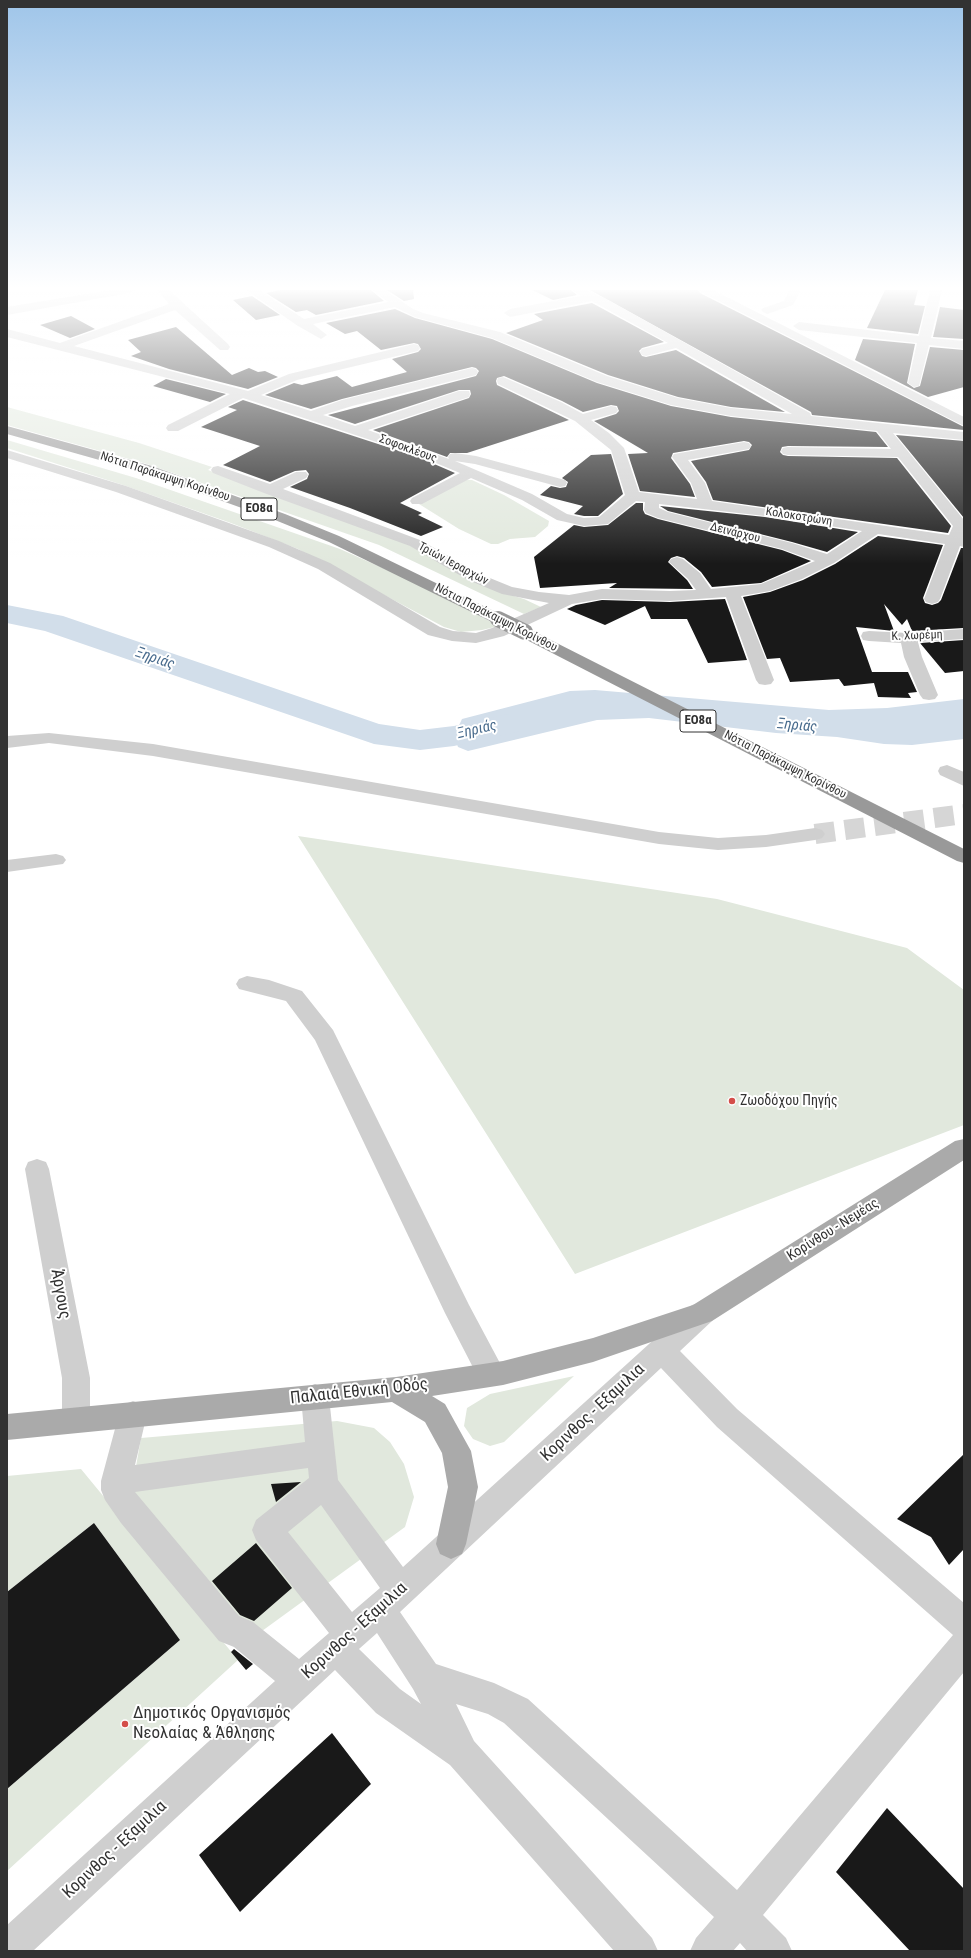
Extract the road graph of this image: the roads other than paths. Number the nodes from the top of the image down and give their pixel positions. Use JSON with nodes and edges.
{"nodes":[{"id":1,"x":197,"y":381,"type":"edge"},
{"id":2,"x":279,"y":381,"type":"edge"},
{"id":3,"x":435,"y":381,"type":"edge"},
{"id":4,"x":503,"y":381,"type":"dead end"},
{"id":5,"x":610,"y":381,"type":"edge"},
{"id":6,"x":744,"y":381,"type":"edge"},
{"id":7,"x":884,"y":381,"type":"edge"},
{"id":8,"x":911,"y":381,"type":"edge"},
{"id":9,"x":914,"y":383,"type":"joint"},
{"id":10,"x":926,"y":389,"type":"dead end"},
{"id":11,"x":245,"y":394,"type":"junction"},
{"id":12,"x":464,"y":394,"type":"dead end"},
{"id":13,"x":611,"y":410,"type":"dead end"},
{"id":14,"x":312,"y":415,"type":"junction"},
{"id":15,"x":581,"y":419,"type":"junction"},
{"id":16,"x":813,"y":420,"type":"junction"},
{"id":17,"x":964,"y":422,"type":"edge"},
{"id":18,"x":882,"y":427,"type":"junction"},
{"id":19,"x":173,"y":428,"type":"dead end"},
{"id":20,"x":7,"y":430,"type":"edge"},
{"id":21,"x":355,"y":430,"type":"junction"},
{"id":22,"x":964,"y":436,"type":"edge"},
{"id":23,"x":744,"y":446,"type":"dead end"},
{"id":24,"x":788,"y":451,"type":"dead end"},
{"id":25,"x":424,"y":453,"type":"junction"},
{"id":26,"x":902,"y":453,"type":"junction"},
{"id":27,"x":7,"y":454,"type":"edge"},
{"id":28,"x":218,"y":470,"type":"dead end"},
{"id":29,"x":471,"y":473,"type":"junction"},
{"id":30,"x":301,"y":475,"type":"dead end"},
{"id":31,"x":560,"y":483,"type":"dead end"},
{"id":32,"x":270,"y":490,"type":"junction"},
{"id":33,"x":634,"y":496,"type":"junction"},
{"id":34,"x":653,"y":499,"type":"junction"},
{"id":35,"x":417,"y":501,"type":"dead end"},
{"id":36,"x":706,"y":505,"type":"junction"},
{"id":37,"x":875,"y":529,"type":"junction"},
{"id":38,"x":960,"y":542,"type":"edge"},
{"id":39,"x":830,"y":560,"type":"junction"},
{"id":40,"x":677,"y":562,"type":"dead end"},
{"id":41,"x":732,"y":592,"type":"junction"},
{"id":42,"x":707,"y":594,"type":"junction"},
{"id":43,"x":932,"y":599,"type":"dead end"},
{"id":44,"x":569,"y":600,"type":"junction"},
{"id":45,"x":964,"y":634,"type":"edge"},
{"id":46,"x":869,"y":636,"type":"dead end"},
{"id":47,"x":908,"y":638,"type":"junction"},
{"id":48,"x":765,"y":680,"type":"dead end"},
{"id":49,"x":929,"y":695,"type":"dead end"},
{"id":50,"x":7,"y":742,"type":"edge"},
{"id":51,"x":947,"y":772,"type":"dead end"},
{"id":52,"x":964,"y":780,"type":"edge"},
{"id":53,"x":815,"y":834,"type":"tunnel mouth"},
{"id":54,"x":964,"y":857,"type":"edge"},
{"id":55,"x":56,"y":860,"type":"dead end"},
{"id":56,"x":7,"y":866,"type":"edge"},
{"id":57,"x":247,"y":984,"type":"dead end"},
{"id":58,"x":964,"y":1148,"type":"edge"},
{"id":59,"x":37,"y":1169,"type":"dead end"},
{"id":60,"x":702,"y":1312,"type":"junction"},
{"id":61,"x":661,"y":1350,"type":"junction"},
{"id":62,"x":491,"y":1374,"type":"junction"},
{"id":63,"x":396,"y":1389,"type":"junction"},
{"id":64,"x":315,"y":1397,"type":"junction"},
{"id":65,"x":133,"y":1414,"type":"junction"},
{"id":66,"x":76,"y":1420,"type":"junction"},
{"id":67,"x":7,"y":1426,"type":"edge"},
{"id":68,"x":321,"y":1453,"type":"junction"},
{"id":69,"x":117,"y":1478,"type":"junction"},
{"id":70,"x":324,"y":1484,"type":"junction"},
{"id":71,"x":451,"y":1544,"type":"junction"},
{"id":72,"x":390,"y":1600,"type":"junction"},
{"id":73,"x":964,"y":1624,"type":"edge"},
{"id":74,"x":344,"y":1642,"type":"junction"},
{"id":75,"x":964,"y":1646,"type":"edge"},
{"id":76,"x":425,"y":1677,"type":"junction"},
{"id":77,"x":300,"y":1680,"type":"junction"},
{"id":78,"x":462,"y":1752,"type":"junction"},
{"id":79,"x":739,"y":1916,"type":"junction"},
{"id":80,"x":7,"y":1950,"type":"edge"},
{"id":81,"x":639,"y":1951,"type":"edge"},
{"id":82,"x":709,"y":1951,"type":"edge"},
{"id":83,"x":773,"y":1951,"type":"edge"}],
"edges":[{"from":1,"to":11,"type":"street","name":"Σοφοκλέους"},
{"from":2,"to":11,"type":"street"},
{"from":3,"to":14,"type":"street"},
{"from":4,"to":15,"type":"street"},
{"from":5,"to":16,"type":"street"},
{"from":6,"to":16,"type":"street"},
{"from":7,"to":17,"type":"street"},
{"from":8,"to":9,"type":"street"},
{"from":9,"to":10,"type":"street"},
{"from":11,"to":14,"type":"street","name":"Σοφοκλέους"},
{"from":11,"to":19,"type":"street"},
{"from":12,"to":21,"type":"street"},
{"from":13,"to":15,"type":"street"},
{"from":14,"to":21,"type":"street","name":"Σοφοκλέους"},
{"from":15,"to":33,"type":"street"},
{"from":16,"to":18,"type":"street"},
{"from":18,"to":22,"type":"street"},
{"from":18,"to":26,"type":"street"},
{"from":20,"to":54,"type":"highway","name":"Νότια Παράκαμψη Κορίνθου","number":"ΕΟ8α","bridge":true},
{"from":21,"to":25,"type":"street","name":"Σοφοκλέους"},
{"from":23,"to":36,"type":"street"},
{"from":24,"to":26,"type":"street"},
{"from":25,"to":29,"type":"street","name":"Σοφοκλέους"},
{"from":25,"to":31,"type":"street"},
{"from":26,"to":38,"type":"street"},
{"from":27,"to":44,"type":"street"},
{"from":28,"to":32,"type":"street","name":"Τριών Ιεραρχών"},
{"from":29,"to":33,"type":"street","name":"Σοφοκλέους"},
{"from":29,"to":35,"type":"street"},
{"from":30,"to":32,"type":"street"},
{"from":32,"to":44,"type":"street","name":"Τριών Ιεραρχών"},
{"from":33,"to":34,"type":"street","name":"Κολοκοτρώνη"},
{"from":34,"to":36,"type":"street","name":"Κολοκοτρώνη"},
{"from":34,"to":39,"type":"street","name":"Δεινάρχου"},
{"from":36,"to":37,"type":"street","name":"Κολοκοτρώνη"},
{"from":37,"to":38,"type":"street","name":"Κολοκοτρώνη"},
{"from":37,"to":39,"type":"street","name":"Τριών Ιεραρχών"},
{"from":38,"to":43,"type":"street"},
{"from":39,"to":41,"type":"street","name":"Τριών Ιεραρχών"},
{"from":40,"to":42,"type":"street"},
{"from":41,"to":42,"type":"street","name":"Τριών Ιεραρχών"},
{"from":41,"to":48,"type":"street"},
{"from":42,"to":44,"type":"street","name":"Τριών Ιεραρχών"},
{"from":45,"to":47,"type":"street","name":"Κ. Χωρέμη"},
{"from":46,"to":47,"type":"street","name":"Κ. Χωρέμη"},
{"from":47,"to":49,"type":"street"},
{"from":50,"to":53,"type":"street"},
{"from":51,"to":52,"type":"street"},
{"from":55,"to":56,"type":"street"},
{"from":57,"to":62,"type":"street"},
{"from":58,"to":60,"type":"main road","name":"Κορίνθου - Νεμέας"},
{"from":59,"to":66,"type":"street","name":"Άργους"},
{"from":60,"to":61,"type":"street","name":"Κορινθος - Εξαμιλια"},
{"from":60,"to":62,"type":"main road","name":"Παλαιά Εθνική Οδός"},
{"from":61,"to":71,"type":"street","name":"Κορινθος - Εξαμιλια"},
{"from":61,"to":73,"type":"street"},
{"from":62,"to":63,"type":"main road","name":"Παλαιά Εθνική Οδός"},
{"from":63,"to":64,"type":"main road","name":"Παλαιά Εθνική Οδός"},
{"from":63,"to":71,"type":"main road"},
{"from":64,"to":65,"type":"main road","name":"Παλαιά Εθνική Οδός"},
{"from":64,"to":68,"type":"street"},
{"from":65,"to":66,"type":"main road","name":"Παλαιά Εθνική Οδός"},
{"from":65,"to":69,"type":"street"},
{"from":66,"to":67,"type":"main road","name":"Παλαιά Εθνική Οδός"},
{"from":68,"to":69,"type":"street"},
{"from":68,"to":70,"type":"street"},
{"from":69,"to":77,"type":"street"},
{"from":70,"to":72,"type":"street"},
{"from":70,"to":74,"type":"street"},
{"from":71,"to":72,"type":"street","name":"Κορινθος - Εξαμιλια"},
{"from":72,"to":74,"type":"street","name":"Κορινθος - Εξαμιλια"},
{"from":72,"to":76,"type":"street"},
{"from":74,"to":77,"type":"street","name":"Κορινθος - Εξαμιλια"},
{"from":74,"to":78,"type":"street"},
{"from":75,"to":79,"type":"street"},
{"from":76,"to":78,"type":"street"},
{"from":76,"to":79,"type":"street"},
{"from":77,"to":80,"type":"street","name":"Κορινθος - Εξαμιλια"},
{"from":78,"to":81,"type":"street"},
{"from":79,"to":82,"type":"street"},
{"from":79,"to":83,"type":"street"}]}
